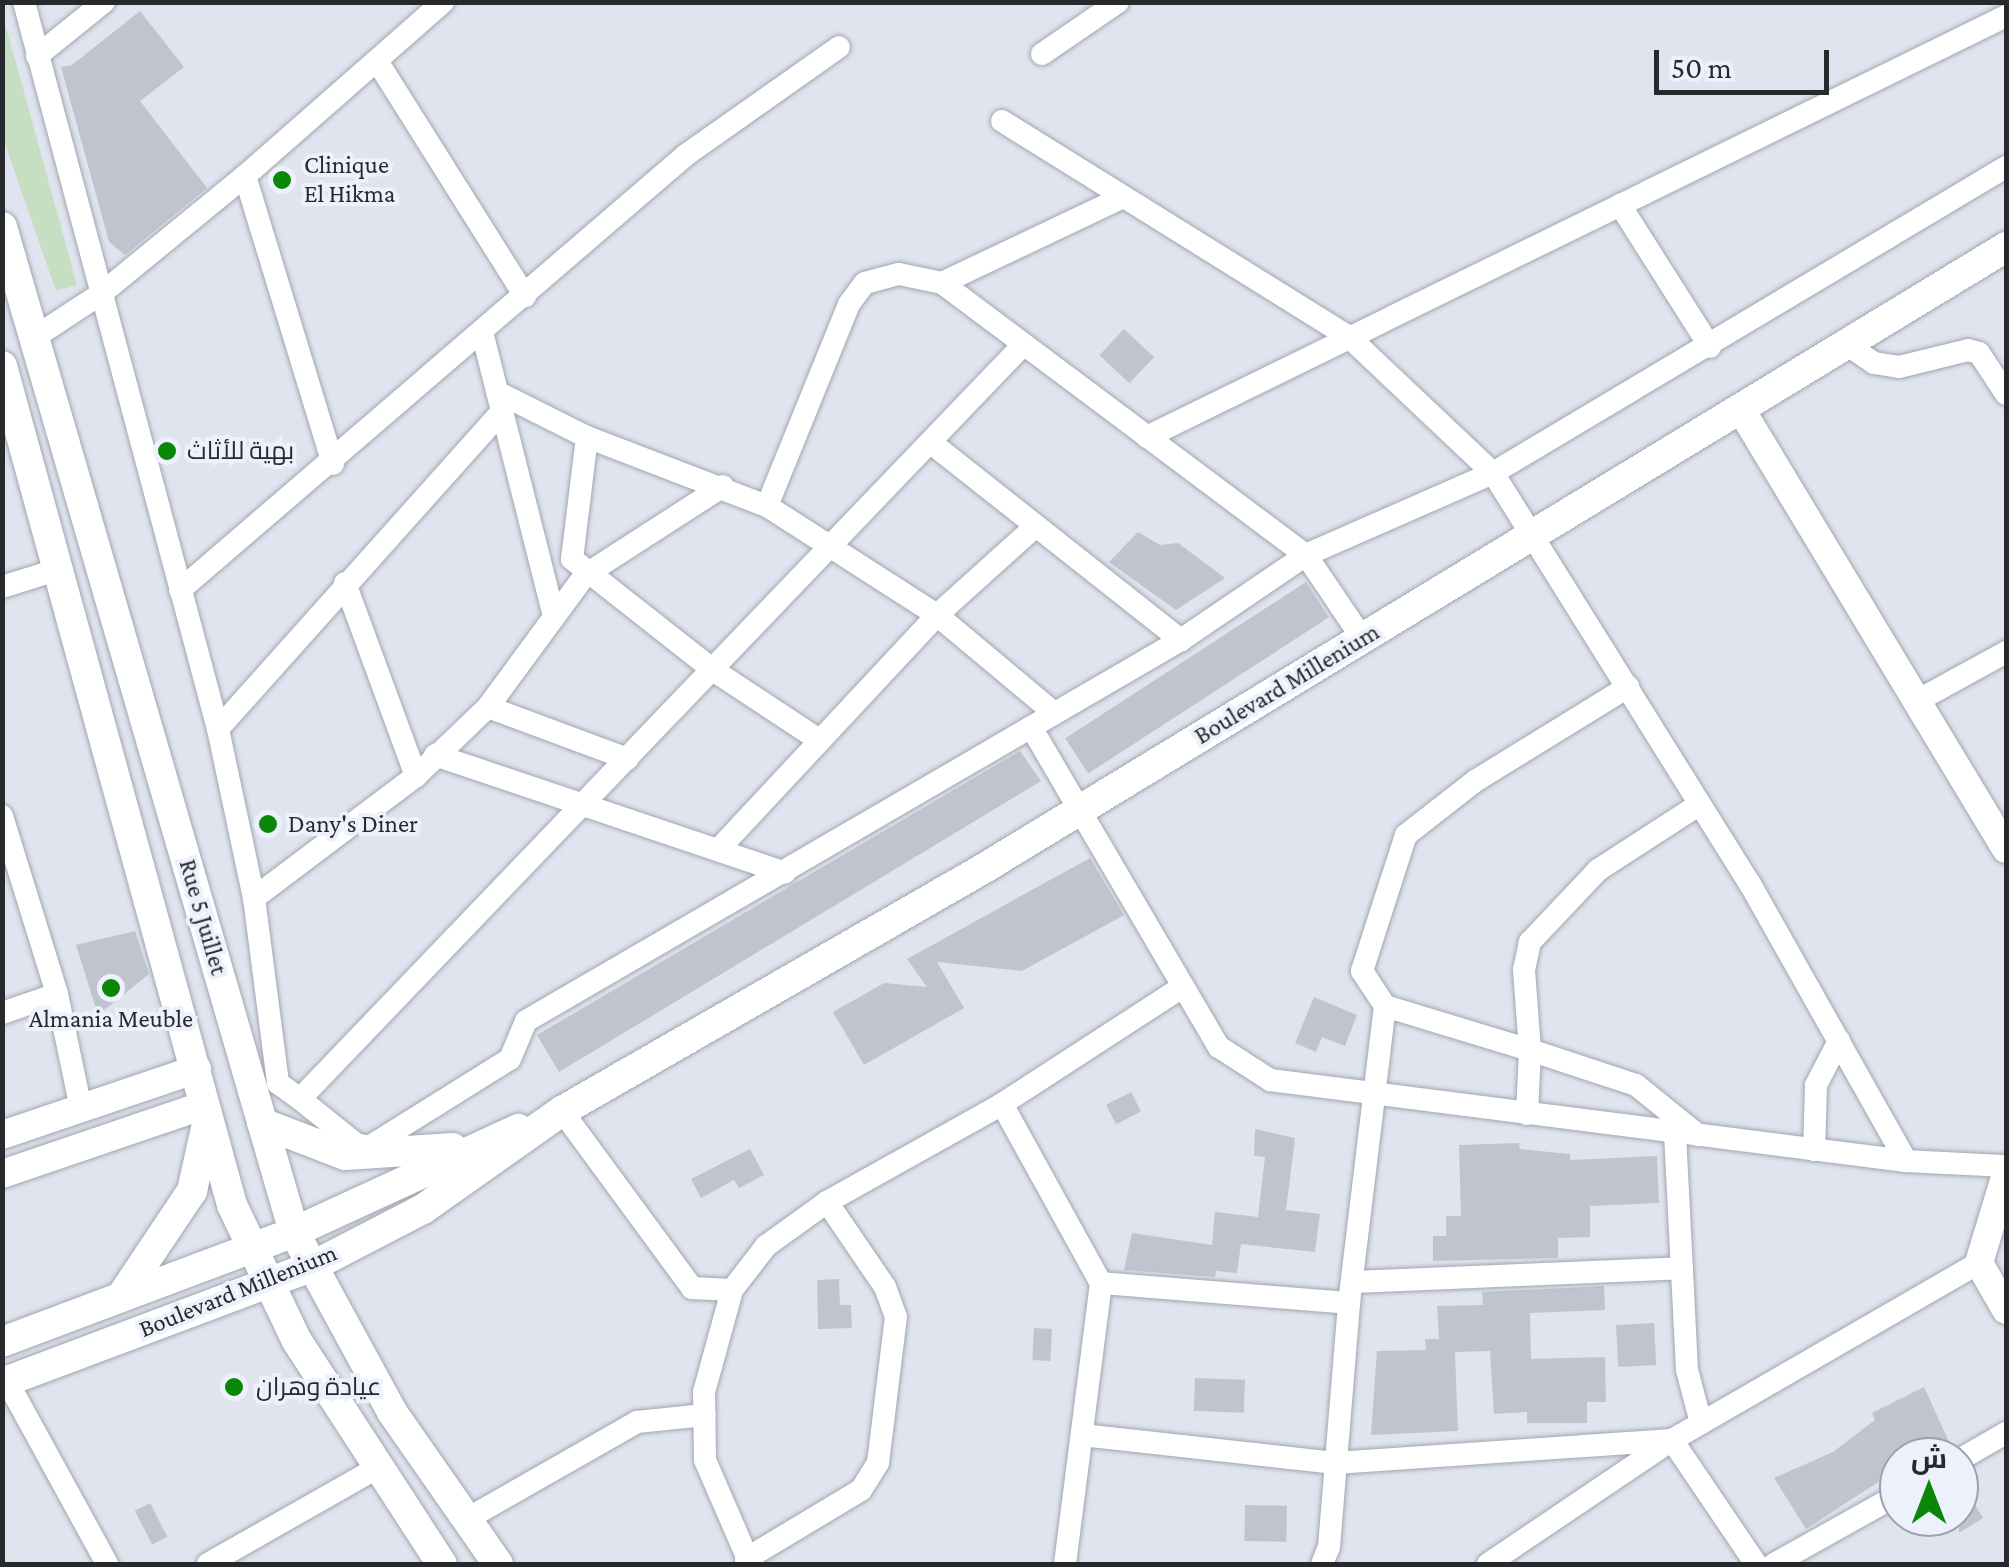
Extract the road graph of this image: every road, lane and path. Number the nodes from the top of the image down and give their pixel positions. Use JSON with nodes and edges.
{"nodes":[{"id":1,"x":24,"y":2,"type":"edge"},
{"id":2,"x":104,"y":2,"type":"edge"},
{"id":3,"x":444,"y":2,"type":"edge"},
{"id":4,"x":1118,"y":2,"type":"edge"},
{"id":5,"x":2006,"y":16,"type":"edge"},
{"id":6,"x":839,"y":47,"type":"dead end"},
{"id":7,"x":1042,"y":54,"type":"dead end"},
{"id":8,"x":37,"y":56,"type":"junction"},
{"id":9,"x":377,"y":61,"type":"junction"},
{"id":10,"x":1002,"y":121,"type":"dead end"},
{"id":11,"x":2006,"y":167,"type":"edge"},
{"id":12,"x":246,"y":176,"type":"junction"},
{"id":13,"x":1123,"y":197,"type":"junction"},
{"id":14,"x":1620,"y":205,"type":"junction"},
{"id":15,"x":2,"y":227,"type":"edge"},
{"id":16,"x":2006,"y":246,"type":"edge"},
{"id":17,"x":942,"y":282,"type":"junction"},
{"id":18,"x":102,"y":293,"type":"junction"},
{"id":19,"x":525,"y":296,"type":"junction"},
{"id":20,"x":482,"y":332,"type":"junction"},
{"id":21,"x":1348,"y":336,"type":"junction"},
{"id":22,"x":35,"y":337,"type":"junction"},
{"id":23,"x":1846,"y":344,"type":"junction"},
{"id":24,"x":1022,"y":346,"type":"junction"},
{"id":25,"x":1710,"y":348,"type":"junction"},
{"id":26,"x":2,"y":366,"type":"edge"},
{"id":27,"x":2006,"y":394,"type":"edge"},
{"id":28,"x":499,"y":402,"type":"junction"},
{"id":29,"x":1740,"y":408,"type":"junction"},
{"id":30,"x":587,"y":437,"type":"junction"},
{"id":31,"x":1148,"y":437,"type":"junction"},
{"id":32,"x":930,"y":442,"type":"junction"},
{"id":33,"x":334,"y":464,"type":"junction"},
{"id":34,"x":1492,"y":472,"type":"junction"},
{"id":35,"x":722,"y":486,"type":"junction"},
{"id":36,"x":767,"y":506,"type":"junction"},
{"id":37,"x":1036,"y":526,"type":"junction"},
{"id":38,"x":1532,"y":535,"type":"junction"},
{"id":39,"x":828,"y":549,"type":"junction"},
{"id":40,"x":1306,"y":555,"type":"junction"},
{"id":41,"x":59,"y":568,"type":"junction"},
{"id":42,"x":585,"y":575,"type":"junction"},
{"id":43,"x":345,"y":583,"type":"junction"},
{"id":44,"x":2,"y":586,"type":"edge"},
{"id":45,"x":180,"y":590,"type":"junction"},
{"id":46,"x":553,"y":612,"type":"junction"},
{"id":47,"x":937,"y":615,"type":"junction"},
{"id":48,"x":1362,"y":638,"type":"junction"},
{"id":49,"x":1181,"y":640,"type":"junction"},
{"id":50,"x":2006,"y":652,"type":"edge"},
{"id":51,"x":713,"y":670,"type":"junction"},
{"id":52,"x":1628,"y":687,"type":"junction"},
{"id":53,"x":1918,"y":702,"type":"junction"},
{"id":54,"x":488,"y":707,"type":"junction"},
{"id":55,"x":1053,"y":712,"type":"junction"},
{"id":56,"x":1031,"y":727,"type":"junction"},
{"id":57,"x":218,"y":729,"type":"junction"},
{"id":58,"x":819,"y":740,"type":"junction"},
{"id":59,"x":435,"y":756,"type":"junction"},
{"id":60,"x":628,"y":759,"type":"junction"},
{"id":61,"x":416,"y":776,"type":"junction"},
{"id":62,"x":1700,"y":804,"type":"junction"},
{"id":63,"x":582,"y":807,"type":"junction"},
{"id":64,"x":1082,"y":809,"type":"junction"},
{"id":65,"x":2,"y":816,"type":"edge"},
{"id":66,"x":7,"y":846,"type":"edge"},
{"id":67,"x":2006,"y":849,"type":"edge"},
{"id":68,"x":718,"y":850,"type":"junction"},
{"id":69,"x":785,"y":873,"type":"junction"},
{"id":70,"x":254,"y":898,"type":"junction"},
{"id":71,"x":1182,"y":987,"type":"junction"},
{"id":72,"x":58,"y":994,"type":"junction"},
{"id":73,"x":1386,"y":1006,"type":"junction"},
{"id":74,"x":2,"y":1013,"type":"edge"},
{"id":75,"x":1838,"y":1041,"type":"junction"},
{"id":76,"x":1530,"y":1050,"type":"junction"},
{"id":77,"x":196,"y":1070,"type":"junction"},
{"id":78,"x":1370,"y":1096,"type":"junction"},
{"id":79,"x":300,"y":1099,"type":"junction"},
{"id":80,"x":264,"y":1100,"type":"junction"},
{"id":81,"x":1002,"y":1104,"type":"junction"},
{"id":82,"x":81,"y":1109,"type":"junction"},
{"id":83,"x":207,"y":1111,"type":"junction"},
{"id":84,"x":562,"y":1111,"type":"junction"},
{"id":85,"x":1527,"y":1114,"type":"junction"},
{"id":86,"x":1686,"y":1134,"type":"junction"},
{"id":87,"x":2,"y":1135,"type":"edge"},
{"id":88,"x":476,"y":1145,"type":"junction"},
{"id":89,"x":1814,"y":1150,"type":"junction"},
{"id":90,"x":1906,"y":1161,"type":"junction"},
{"id":91,"x":2006,"y":1166,"type":"edge"},
{"id":92,"x":2,"y":1174,"type":"edge"},
{"id":93,"x":2006,"y":1174,"type":"edge"},
{"id":94,"x":828,"y":1202,"type":"junction"},
{"id":95,"x":294,"y":1232,"type":"junction"},
{"id":96,"x":253,"y":1248,"type":"junction"},
{"id":97,"x":1978,"y":1263,"type":"junction"},
{"id":98,"x":312,"y":1266,"type":"junction"},
{"id":99,"x":1682,"y":1268,"type":"junction"},
{"id":100,"x":269,"y":1282,"type":"junction"},
{"id":101,"x":1101,"y":1283,"type":"junction"},
{"id":102,"x":732,"y":1290,"type":"junction"},
{"id":103,"x":1351,"y":1293,"type":"junction"},
{"id":104,"x":121,"y":1298,"type":"junction"},
{"id":105,"x":2006,"y":1310,"type":"edge"},
{"id":106,"x":2,"y":1342,"type":"edge"},
{"id":107,"x":5,"y":1382,"type":"edge"},
{"id":108,"x":705,"y":1415,"type":"junction"},
{"id":109,"x":1701,"y":1423,"type":"junction"},
{"id":110,"x":2006,"y":1432,"type":"edge"},
{"id":111,"x":1082,"y":1435,"type":"junction"},
{"id":112,"x":1672,"y":1440,"type":"junction"},
{"id":113,"x":1979,"y":1448,"type":"edge"},
{"id":114,"x":1335,"y":1462,"type":"junction"},
{"id":115,"x":379,"y":1467,"type":"junction"},
{"id":116,"x":1879,"y":1505,"type":"edge"},
{"id":117,"x":467,"y":1519,"type":"junction"},
{"id":118,"x":1332,"y":1559,"type":"edge"},
{"id":119,"x":748,"y":1562,"type":"edge"},
{"id":120,"x":107,"y":1564,"type":"edge"},
{"id":121,"x":208,"y":1564,"type":"edge"},
{"id":122,"x":442,"y":1564,"type":"edge"},
{"id":123,"x":498,"y":1564,"type":"edge"},
{"id":124,"x":1065,"y":1564,"type":"edge"},
{"id":125,"x":1488,"y":1564,"type":"edge"},
{"id":126,"x":1756,"y":1564,"type":"edge"},
{"id":127,"x":1774,"y":1564,"type":"edge"}],
"edges":[{"from":1,"to":8,"type":"street"},
{"from":2,"to":8,"type":"street"},
{"from":3,"to":9,"type":"street"},
{"from":4,"to":7,"type":"street"},
{"from":5,"to":14,"type":"street"},
{"from":6,"to":19,"type":"street"},
{"from":8,"to":18,"type":"street"},
{"from":9,"to":12,"type":"street"},
{"from":9,"to":19,"type":"street"},
{"from":10,"to":13,"type":"street"},
{"from":11,"to":25,"type":"street"},
{"from":12,"to":18,"type":"street"},
{"from":12,"to":33,"type":"street"},
{"from":13,"to":17,"type":"street"},
{"from":13,"to":21,"type":"street"},
{"from":14,"to":21,"type":"street"},
{"from":14,"to":25,"type":"street"},
{"from":15,"to":22,"type":"main road","name":"Rue 5 Juillet"},
{"from":16,"to":23,"type":"main road","name":"Boulevard Millenium"},
{"from":17,"to":24,"type":"street"},
{"from":17,"to":36,"type":"street"},
{"from":18,"to":22,"type":"street"},
{"from":18,"to":45,"type":"street"},
{"from":19,"to":20,"type":"street"},
{"from":20,"to":28,"type":"street"},
{"from":20,"to":33,"type":"street"},
{"from":21,"to":31,"type":"street"},
{"from":21,"to":34,"type":"street"},
{"from":22,"to":80,"type":"main road","name":"Rue 5 Juillet"},
{"from":23,"to":27,"type":"street"},
{"from":23,"to":29,"type":"main road","name":"Boulevard Millenium"},
{"from":24,"to":31,"type":"street"},
{"from":24,"to":32,"type":"street"},
{"from":25,"to":34,"type":"street"},
{"from":26,"to":41,"type":"main road","name":"Rue 5 Juillet"},
{"from":28,"to":30,"type":"street"},
{"from":28,"to":43,"type":"street"},
{"from":28,"to":46,"type":"street"},
{"from":29,"to":38,"type":"main road","name":"Boulevard Millenium"},
{"from":29,"to":53,"type":"street"},
{"from":30,"to":35,"type":"street"},
{"from":30,"to":42,"type":"street"},
{"from":31,"to":40,"type":"street"},
{"from":32,"to":37,"type":"street"},
{"from":32,"to":39,"type":"street"},
{"from":33,"to":45,"type":"street"},
{"from":34,"to":38,"type":"street"},
{"from":34,"to":40,"type":"street"},
{"from":35,"to":36,"type":"street"},
{"from":35,"to":42,"type":"street"},
{"from":36,"to":39,"type":"street"},
{"from":37,"to":47,"type":"street"},
{"from":37,"to":49,"type":"street"},
{"from":38,"to":48,"type":"main road","name":"Boulevard Millenium"},
{"from":38,"to":52,"type":"street"},
{"from":39,"to":47,"type":"street"},
{"from":39,"to":51,"type":"street"},
{"from":40,"to":48,"type":"street"},
{"from":40,"to":49,"type":"street"},
{"from":41,"to":44,"type":"street"},
{"from":41,"to":77,"type":"main road","name":"Rue 5 Juillet"},
{"from":42,"to":46,"type":"street"},
{"from":42,"to":51,"type":"street"},
{"from":43,"to":57,"type":"street"},
{"from":43,"to":61,"type":"street"},
{"from":45,"to":57,"type":"street"},
{"from":46,"to":54,"type":"street"},
{"from":47,"to":55,"type":"street"},
{"from":47,"to":58,"type":"street"},
{"from":48,"to":64,"type":"main road","name":"Boulevard Millenium"},
{"from":49,"to":55,"type":"street"},
{"from":50,"to":53,"type":"street"},
{"from":51,"to":58,"type":"street"},
{"from":51,"to":60,"type":"street"},
{"from":52,"to":62,"type":"street"},
{"from":52,"to":73,"type":"street"},
{"from":53,"to":67,"type":"street"},
{"from":54,"to":59,"type":"street"},
{"from":54,"to":60,"type":"street"},
{"from":55,"to":56,"type":"street"},
{"from":56,"to":64,"type":"street"},
{"from":56,"to":69,"type":"street"},
{"from":57,"to":70,"type":"street"},
{"from":58,"to":68,"type":"street"},
{"from":59,"to":61,"type":"street"},
{"from":59,"to":63,"type":"street"},
{"from":60,"to":63,"type":"street"},
{"from":61,"to":70,"type":"street"},
{"from":62,"to":75,"type":"street"},
{"from":62,"to":76,"type":"street"},
{"from":63,"to":68,"type":"street"},
{"from":63,"to":79,"type":"street"},
{"from":64,"to":71,"type":"street"},
{"from":64,"to":84,"type":"main road","name":"Boulevard Millenium"},
{"from":65,"to":66,"type":"street"},
{"from":66,"to":72,"type":"street"},
{"from":68,"to":69,"type":"street"},
{"from":69,"to":79,"type":"street"},
{"from":70,"to":80,"type":"street"},
{"from":71,"to":78,"type":"street"},
{"from":71,"to":81,"type":"street"},
{"from":72,"to":74,"type":"street"},
{"from":72,"to":82,"type":"street"},
{"from":73,"to":76,"type":"street"},
{"from":73,"to":78,"type":"street"},
{"from":75,"to":89,"type":"street"},
{"from":75,"to":90,"type":"street"},
{"from":76,"to":85,"type":"street"},
{"from":76,"to":86,"type":"street"},
{"from":77,"to":82,"type":"street"},
{"from":77,"to":83,"type":"main road","name":"Rue 5 Juillet"},
{"from":78,"to":85,"type":"street"},
{"from":78,"to":103,"type":"street"},
{"from":79,"to":80,"type":"street"},
{"from":80,"to":88,"type":"main road"},
{"from":80,"to":95,"type":"main road","name":"Rue 5 Juillet"},
{"from":81,"to":94,"type":"street"},
{"from":81,"to":101,"type":"street"},
{"from":82,"to":87,"type":"street"},
{"from":83,"to":92,"type":"street"},
{"from":83,"to":96,"type":"main road","name":"Rue 5 Juillet"},
{"from":83,"to":104,"type":"main road"},
{"from":84,"to":88,"type":"main road","name":"Boulevard Millenium"},
{"from":84,"to":98,"type":"main road","name":"Boulevard Millenium"},
{"from":84,"to":102,"type":"street"},
{"from":85,"to":86,"type":"street"},
{"from":86,"to":89,"type":"street"},
{"from":86,"to":99,"type":"street"},
{"from":88,"to":95,"type":"main road","name":"Boulevard Millenium"},
{"from":89,"to":90,"type":"street"},
{"from":90,"to":91,"type":"street"},
{"from":93,"to":97,"type":"street"},
{"from":94,"to":102,"type":"street"},
{"from":94,"to":119,"type":"street"},
{"from":95,"to":96,"type":"main road","name":"Boulevard Millenium"},
{"from":95,"to":98,"type":"main road","name":"Rue 5 Juillet"},
{"from":96,"to":100,"type":"main road","name":"Rue 5 Juillet"},
{"from":96,"to":104,"type":"main road","name":"Boulevard Millenium"},
{"from":97,"to":105,"type":"street"},
{"from":97,"to":109,"type":"street"},
{"from":98,"to":100,"type":"main road","name":"Boulevard Millenium"},
{"from":98,"to":117,"type":"main road","name":"Rue 5 Juillet"},
{"from":99,"to":103,"type":"street"},
{"from":99,"to":109,"type":"street"},
{"from":100,"to":107,"type":"main road","name":"Boulevard Millenium"},
{"from":100,"to":115,"type":"main road","name":"Rue 5 Juillet"},
{"from":101,"to":103,"type":"street"},
{"from":101,"to":111,"type":"street"},
{"from":102,"to":108,"type":"street"},
{"from":103,"to":114,"type":"street"},
{"from":104,"to":106,"type":"main road","name":"Boulevard Millenium"},
{"from":107,"to":120,"type":"street"},
{"from":108,"to":117,"type":"street"},
{"from":108,"to":119,"type":"street"},
{"from":109,"to":112,"type":"street"},
{"from":110,"to":113,"type":"street"},
{"from":111,"to":114,"type":"street"},
{"from":111,"to":124,"type":"street"},
{"from":112,"to":114,"type":"street"},
{"from":112,"to":125,"type":"street"},
{"from":112,"to":126,"type":"street"},
{"from":114,"to":118,"type":"street"},
{"from":115,"to":121,"type":"street"},
{"from":115,"to":122,"type":"main road","name":"Rue 5 Juillet"},
{"from":116,"to":127,"type":"street"},
{"from":117,"to":123,"type":"main road","name":"Rue 5 Juillet"}]}
